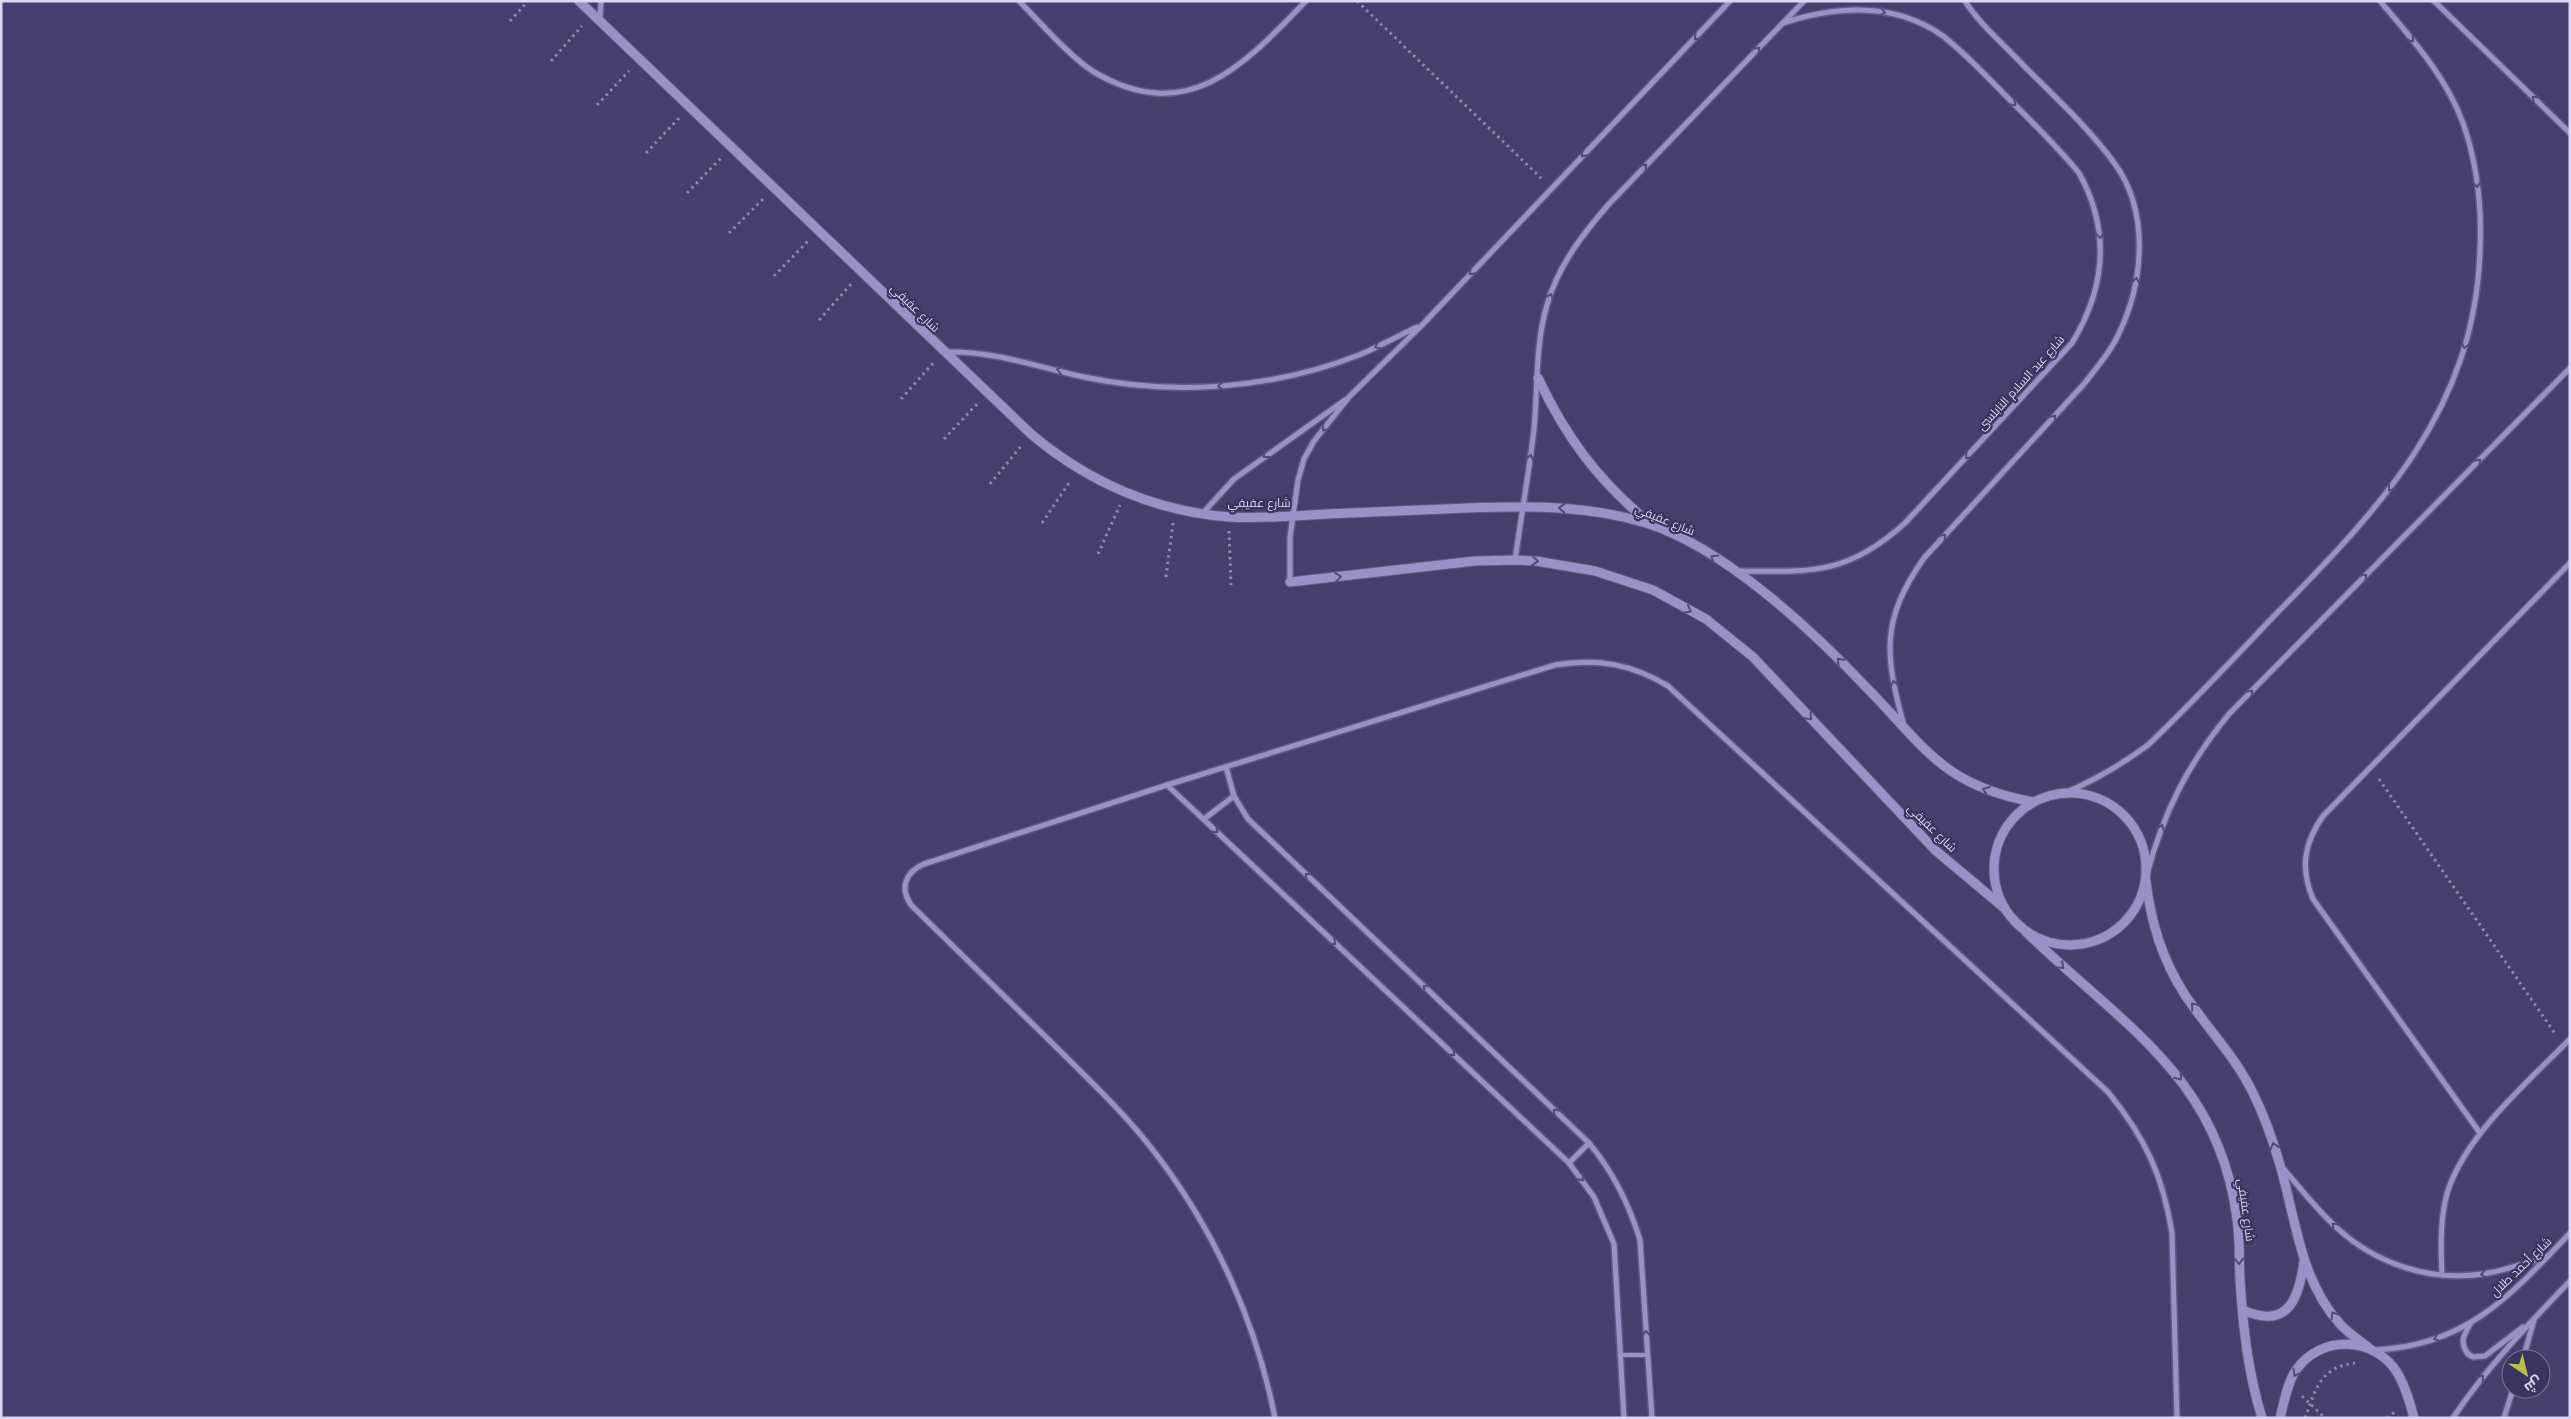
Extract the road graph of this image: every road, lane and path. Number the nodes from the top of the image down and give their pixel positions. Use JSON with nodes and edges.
{"nodes":[{"id":1,"x":528,"y":1,"type":"edge"},
{"id":2,"x":580,"y":1,"type":"edge"},
{"id":3,"x":601,"y":1,"type":"edge"},
{"id":4,"x":1019,"y":1,"type":"edge"},
{"id":5,"x":1306,"y":1,"type":"edge"},
{"id":6,"x":1357,"y":1,"type":"edge"},
{"id":7,"x":1730,"y":1,"type":"edge"},
{"id":8,"x":1804,"y":1,"type":"edge"},
{"id":9,"x":1965,"y":1,"type":"edge"},
{"id":10,"x":2380,"y":1,"type":"edge"},
{"id":11,"x":2434,"y":1,"type":"edge"},
{"id":12,"x":596,"y":18,"type":"junction"},
{"id":13,"x":510,"y":21,"type":"dead end"},
{"id":14,"x":1783,"y":23,"type":"junction"},
{"id":15,"x":639,"y":59,"type":"junction"},
{"id":16,"x":551,"y":61,"type":"dead end"},
{"id":17,"x":597,"y":105,"type":"dead end"},
{"id":18,"x":689,"y":107,"type":"junction"},
{"id":19,"x":2570,"y":133,"type":"edge"},
{"id":20,"x":731,"y":148,"type":"junction"},
{"id":21,"x":646,"y":153,"type":"dead end"},
{"id":22,"x":773,"y":188,"type":"junction"},
{"id":23,"x":1552,"y":188,"type":"junction"},
{"id":24,"x":687,"y":193,"type":"dead end"},
{"id":25,"x":817,"y":231,"type":"junction"},
{"id":26,"x":729,"y":233,"type":"dead end"},
{"id":27,"x":860,"y":273,"type":"junction"},
{"id":28,"x":774,"y":276,"type":"dead end"},
{"id":29,"x":820,"y":320,"type":"dead end"},
{"id":30,"x":1422,"y":325,"type":"junction"},
{"id":31,"x":943,"y":352,"type":"junction"},
{"id":32,"x":2570,"y":368,"type":"edge"},
{"id":33,"x":1538,"y":378,"type":"junction"},
{"id":34,"x":987,"y":393,"type":"junction"},
{"id":35,"x":1349,"y":397,"type":"junction"},
{"id":36,"x":901,"y":399,"type":"dead end"},
{"id":37,"x":1030,"y":434,"type":"junction"},
{"id":38,"x":944,"y":439,"type":"dead end"},
{"id":39,"x":1078,"y":469,"type":"junction"},
{"id":40,"x":990,"y":484,"type":"dead end"},
{"id":41,"x":1125,"y":493,"type":"junction"},
{"id":42,"x":1522,"y":506,"type":"junction"},
{"id":43,"x":1175,"y":509,"type":"junction"},
{"id":44,"x":1202,"y":514,"type":"junction"},
{"id":45,"x":1292,"y":516,"type":"junction"},
{"id":46,"x":1228,"y":517,"type":"junction"},
{"id":47,"x":1042,"y":523,"type":"dead end"},
{"id":48,"x":1651,"y":525,"type":"junction"},
{"id":49,"x":1098,"y":554,"type":"dead end"},
{"id":50,"x":1516,"y":560,"type":"junction"},
{"id":51,"x":2570,"y":563,"type":"edge"},
{"id":52,"x":1736,"y":571,"type":"junction"},
{"id":53,"x":1166,"y":577,"type":"dead end"},
{"id":54,"x":1290,"y":582,"type":"joint"},
{"id":55,"x":1231,"y":585,"type":"dead end"},
{"id":56,"x":1906,"y":731,"type":"junction"},
{"id":57,"x":1226,"y":767,"type":"junction"},
{"id":58,"x":2371,"y":767,"type":"junction"},
{"id":59,"x":1167,"y":785,"type":"junction"},
{"id":60,"x":2066,"y":793,"type":"junction"},
{"id":61,"x":1234,"y":796,"type":"junction"},
{"id":62,"x":2033,"y":802,"type":"junction"},
{"id":63,"x":1204,"y":819,"type":"junction"},
{"id":64,"x":2146,"y":878,"type":"junction"},
{"id":65,"x":2003,"y":907,"type":"junction"},
{"id":66,"x":2026,"y":932,"type":"junction"},
{"id":67,"x":2570,"y":1039,"type":"edge"},
{"id":68,"x":2563,"y":1046,"type":"junction"},
{"id":69,"x":2480,"y":1133,"type":"junction"},
{"id":70,"x":1589,"y":1143,"type":"junction"},
{"id":71,"x":1569,"y":1163,"type":"junction"},
{"id":72,"x":2281,"y":1166,"type":"junction"},
{"id":73,"x":2570,"y":1234,"type":"edge"},
{"id":74,"x":2548,"y":1256,"type":"junction"},
{"id":75,"x":2304,"y":1260,"type":"junction"},
{"id":76,"x":2442,"y":1275,"type":"junction"},
{"id":77,"x":2570,"y":1281,"type":"edge"},
{"id":78,"x":2242,"y":1310,"type":"junction"},
{"id":79,"x":2535,"y":1318,"type":"junction"},
{"id":80,"x":2470,"y":1323,"type":"junction"},
{"id":81,"x":2371,"y":1349,"type":"junction"},
{"id":82,"x":2526,"y":1349,"type":"edge"},
{"id":83,"x":1620,"y":1355,"type":"junction"},
{"id":84,"x":1648,"y":1355,"type":"junction"},
{"id":85,"x":2363,"y":1365,"type":"dead end"},
{"id":86,"x":2290,"y":1383,"type":"junction"},
{"id":87,"x":2511,"y":1399,"type":"edge"},
{"id":88,"x":2310,"y":1405,"type":"junction"},
{"id":89,"x":1275,"y":1418,"type":"edge"},
{"id":90,"x":1624,"y":1418,"type":"edge"},
{"id":91,"x":1652,"y":1418,"type":"edge"},
{"id":92,"x":2177,"y":1418,"type":"edge"},
{"id":93,"x":2262,"y":1418,"type":"edge"},
{"id":94,"x":2280,"y":1418,"type":"edge"},
{"id":95,"x":2305,"y":1418,"type":"edge"},
{"id":96,"x":2325,"y":1418,"type":"edge"},
{"id":97,"x":2414,"y":1418,"type":"edge"},
{"id":98,"x":2453,"y":1418,"type":"edge"},
{"id":99,"x":2504,"y":1418,"type":"edge"}],
"edges":[{"from":1,"to":13,"type":"path"},
{"from":2,"to":12,"type":"street","name":"شارع عفيفي"},
{"from":3,"to":12,"type":"street"},
{"from":4,"to":5,"type":"street"},
{"from":6,"to":23,"type":"path"},
{"from":7,"to":23,"type":"street","one_way":true},
{"from":8,"to":14,"type":"street"},
{"from":56,"to":9,"type":"street","one_way":true},
{"from":10,"to":60,"type":"street","one_way":true},
{"from":19,"to":11,"type":"street","one_way":true},
{"from":12,"to":15,"type":"street","name":"شارع عفيفي"},
{"from":12,"to":16,"type":"path"},
{"from":33,"to":14,"type":"street","one_way":true},
{"from":14,"to":52,"type":"street","name":"شارع عبد السلام النابلسى","one_way":true},
{"from":15,"to":17,"type":"path"},
{"from":15,"to":18,"type":"street","name":"شارع عفيفي"},
{"from":18,"to":20,"type":"street","name":"شارع عفيفي"},
{"from":18,"to":21,"type":"path"},
{"from":20,"to":22,"type":"street","name":"شارع عفيفي"},
{"from":20,"to":24,"type":"path"},
{"from":22,"to":25,"type":"street","name":"شارع عفيفي"},
{"from":22,"to":26,"type":"path"},
{"from":23,"to":30,"type":"street","one_way":true},
{"from":25,"to":27,"type":"street","name":"شارع عفيفي"},
{"from":25,"to":28,"type":"path"},
{"from":27,"to":29,"type":"path"},
{"from":27,"to":31,"type":"street","name":"شارع عفيفي"},
{"from":30,"to":31,"type":"street","one_way":true},
{"from":30,"to":35,"type":"street"},
{"from":31,"to":34,"type":"street","name":"شارع عفيفي"},
{"from":31,"to":36,"type":"path"},
{"from":64,"to":32,"type":"street","one_way":true},
{"from":42,"to":33,"type":"street","one_way":true},
{"from":33,"to":48,"type":"street"},
{"from":34,"to":37,"type":"street","name":"شارع عفيفي"},
{"from":34,"to":38,"type":"path"},
{"from":35,"to":44,"type":"street","one_way":true},
{"from":35,"to":45,"type":"street","one_way":true},
{"from":37,"to":39,"type":"street","name":"شارع عفيفي"},
{"from":37,"to":40,"type":"path"},
{"from":39,"to":41,"type":"street","name":"شارع عفيفي"},
{"from":39,"to":47,"type":"path"},
{"from":41,"to":43,"type":"street","name":"شارع عفيفي"},
{"from":41,"to":49,"type":"path"},
{"from":42,"to":45,"type":"street","name":"شارع عفيفي"},
{"from":48,"to":42,"type":"street","name":"شارع عفيفي","one_way":true},
{"from":42,"to":50,"type":"street"},
{"from":43,"to":44,"type":"street","name":"شارع عفيفي"},
{"from":43,"to":53,"type":"path"},
{"from":44,"to":46,"type":"street","name":"شارع عفيفي"},
{"from":45,"to":46,"type":"street","name":"شارع عفيفي"},
{"from":45,"to":54,"type":"street"},
{"from":46,"to":55,"type":"path"},
{"from":52,"to":48,"type":"street","name":"شارع عفيفي","one_way":true},
{"from":54,"to":50,"type":"street","name":"شارع عفيفي","one_way":true},
{"from":50,"to":65,"type":"street","name":"شارع عفيفي","one_way":true},
{"from":51,"to":58,"type":"street"},
{"from":56,"to":52,"type":"street","name":"شارع عفيفي","one_way":true},
{"from":62,"to":56,"type":"street","name":"شارع عفيفي","one_way":true},
{"from":57,"to":59,"type":"street"},
{"from":57,"to":61,"type":"street"},
{"from":57,"to":92,"type":"street"},
{"from":58,"to":68,"type":"path"},
{"from":58,"to":69,"type":"street"},
{"from":59,"to":63,"type":"street"},
{"from":59,"to":89,"type":"street"},
{"from":60,"to":62,"type":"street"},
{"from":60,"to":64,"type":"street"},
{"from":61,"to":63,"type":"street"},
{"from":70,"to":61,"type":"street","one_way":true},
{"from":62,"to":65,"type":"street"},
{"from":63,"to":71,"type":"street","one_way":true},
{"from":64,"to":66,"type":"street"},
{"from":72,"to":64,"type":"street","one_way":true},
{"from":65,"to":66,"type":"street"},
{"from":66,"to":78,"type":"street","name":"شارع عفيفي","one_way":true},
{"from":67,"to":68,"type":"street"},
{"from":68,"to":69,"type":"street"},
{"from":69,"to":76,"type":"street"},
{"from":70,"to":71,"type":"street"},
{"from":84,"to":70,"type":"street","one_way":true},
{"from":71,"to":83,"type":"street","one_way":true},
{"from":72,"to":75,"type":"street"},
{"from":76,"to":72,"type":"street","one_way":true},
{"from":73,"to":74,"type":"street","name":"شارع أحمد طلال"},
{"from":74,"to":76,"type":"street","one_way":true},
{"from":74,"to":80,"type":"street","name":"شارع أحمد طلال"},
{"from":75,"to":78,"type":"street"},
{"from":81,"to":75,"type":"street","one_way":true},
{"from":77,"to":79,"type":"street"},
{"from":78,"to":93,"type":"street","name":"شارع عفيفي"},
{"from":79,"to":80,"type":"street"},
{"from":79,"to":82,"type":"street"},
{"from":98,"to":79,"type":"street","one_way":true},
{"from":80,"to":81,"type":"street","name":"شارع أحمد طلال","one_way":true},
{"from":81,"to":86,"type":"street","one_way":true},
{"from":81,"to":97,"type":"street"},
{"from":83,"to":84,"type":"lane"},
{"from":83,"to":90,"type":"street"},
{"from":84,"to":91,"type":"street"},
{"from":85,"to":88,"type":"path"},
{"from":86,"to":88,"type":"path"},
{"from":86,"to":94,"type":"street"},
{"from":87,"to":99,"type":"street"},
{"from":88,"to":95,"type":"path"},
{"from":88,"to":96,"type":"path"}]}
